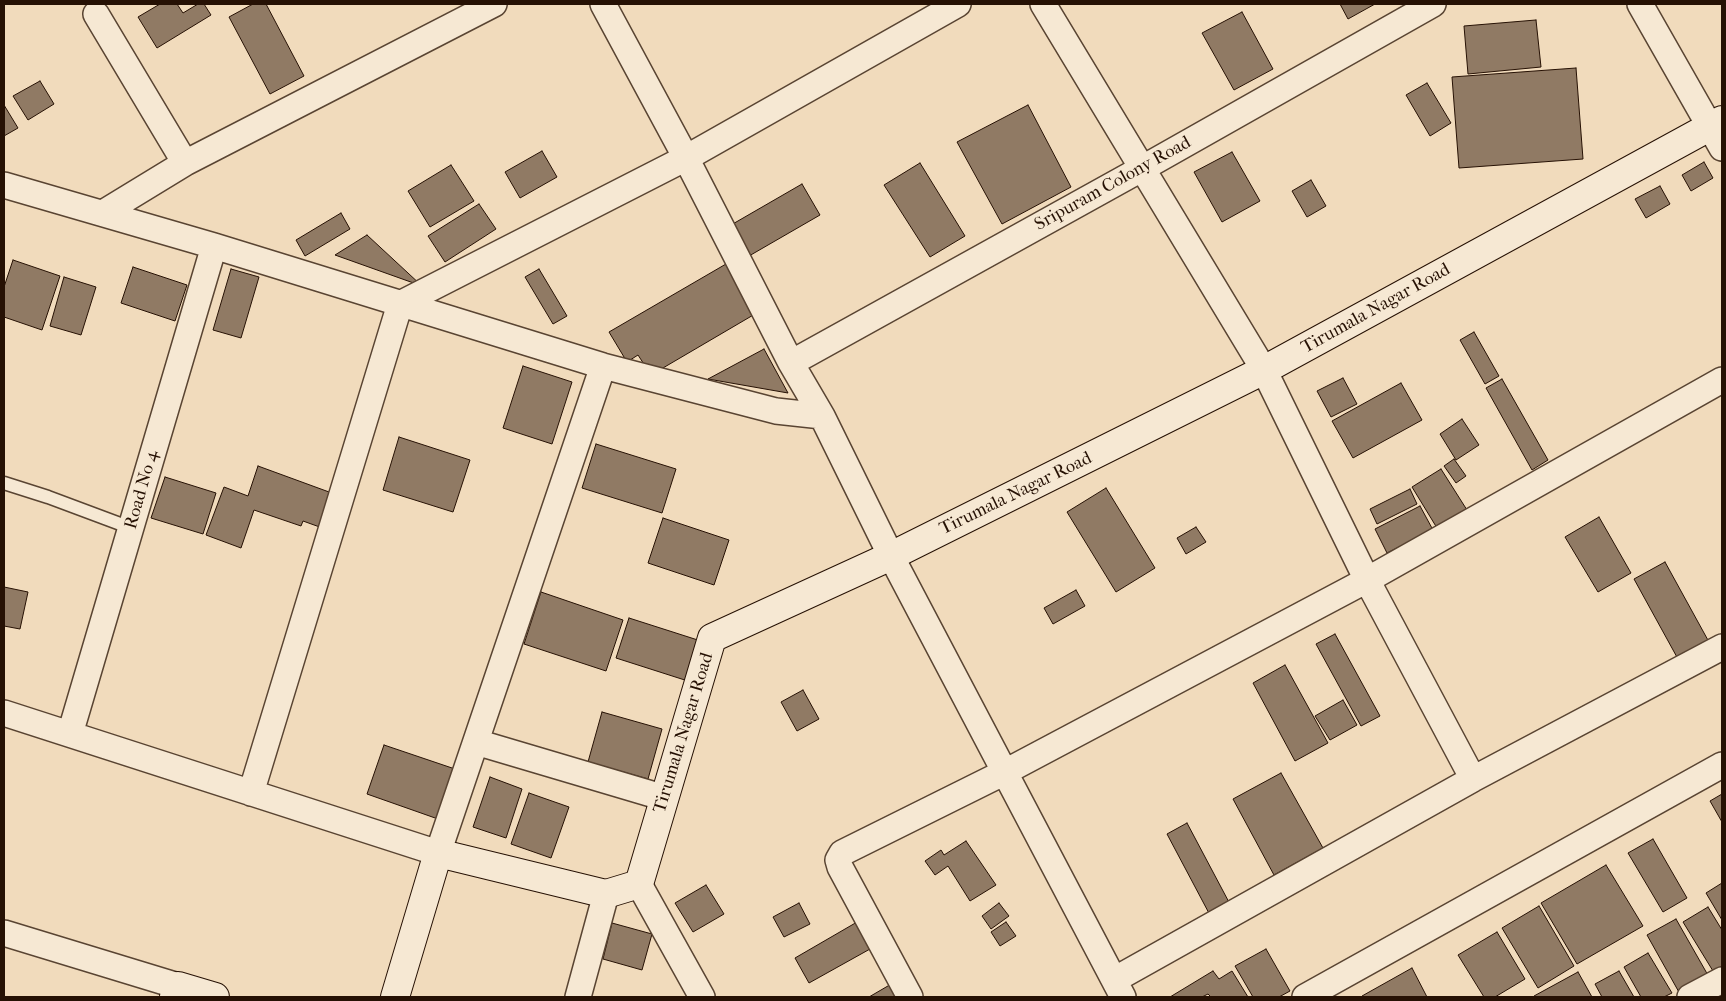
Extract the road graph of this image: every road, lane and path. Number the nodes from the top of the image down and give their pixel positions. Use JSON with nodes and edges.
{"nodes":[{"id":1,"x":494,"y":4,"type":"edge"},
{"id":2,"x":603,"y":4,"type":"edge"},
{"id":3,"x":958,"y":4,"type":"edge"},
{"id":4,"x":1043,"y":4,"type":"edge"},
{"id":5,"x":1433,"y":4,"type":"edge"},
{"id":6,"x":1640,"y":4,"type":"edge"},
{"id":7,"x":96,"y":14,"type":"dead end"},
{"id":8,"x":1718,"y":131,"type":"edge"},
{"id":9,"x":686,"y":158,"type":"junction"},
{"id":10,"x":185,"y":162,"type":"junction"},
{"id":11,"x":1143,"y":168,"type":"junction"},
{"id":12,"x":6,"y":192,"type":"edge"},
{"id":13,"x":103,"y":213,"type":"junction"},
{"id":14,"x":214,"y":246,"type":"junction"},
{"id":15,"x":400,"y":304,"type":"junction"},
{"id":16,"x":791,"y":363,"type":"junction"},
{"id":17,"x":603,"y":366,"type":"junction"},
{"id":18,"x":1264,"y":370,"type":"junction"},
{"id":19,"x":1722,"y":380,"type":"edge"},
{"id":20,"x":822,"y":416,"type":"junction"},
{"id":21,"x":4,"y":483,"type":"edge"},
{"id":22,"x":131,"y":528,"type":"junction"},
{"id":23,"x":891,"y":556,"type":"junction"},
{"id":24,"x":1367,"y":580,"type":"junction"},
{"id":25,"x":1722,"y":647,"type":"edge"},
{"id":26,"x":4,"y":713,"type":"edge"},
{"id":27,"x":70,"y":734,"type":"junction"},
{"id":28,"x":476,"y":742,"type":"junction"},
{"id":29,"x":1722,"y":765,"type":"edge"},
{"id":30,"x":1005,"y":772,"type":"junction"},
{"id":31,"x":1473,"y":779,"type":"junction"},
{"id":32,"x":252,"y":793,"type":"junction"},
{"id":33,"x":665,"y":798,"type":"junction"},
{"id":34,"x":438,"y":852,"type":"junction"},
{"id":35,"x":639,"y":884,"type":"junction"},
{"id":36,"x":606,"y":894,"type":"junction"},
{"id":37,"x":4,"y":933,"type":"edge"},
{"id":38,"x":1722,"y":980,"type":"edge"},
{"id":39,"x":1119,"y":988,"type":"edge"},
{"id":40,"x":176,"y":992,"type":"edge"},
{"id":41,"x":215,"y":997,"type":"edge"},
{"id":42,"x":395,"y":997,"type":"edge"},
{"id":43,"x":578,"y":997,"type":"edge"},
{"id":44,"x":702,"y":997,"type":"edge"},
{"id":45,"x":910,"y":997,"type":"edge"},
{"id":46,"x":1305,"y":997,"type":"edge"},
{"id":47,"x":1690,"y":997,"type":"edge"}],
"edges":[{"from":1,"to":10,"type":"street"},
{"from":2,"to":9,"type":"street"},
{"from":3,"to":9,"type":"street"},
{"from":4,"to":11,"type":"street"},
{"from":5,"to":11,"type":"street","name":"Sripuram Colony Road"},
{"from":6,"to":8,"type":"street"},
{"from":7,"to":10,"type":"street"},
{"from":8,"to":18,"type":"street","name":"Tirumala Nagar Road"},
{"from":9,"to":15,"type":"street"},
{"from":9,"to":16,"type":"street"},
{"from":10,"to":13,"type":"street"},
{"from":11,"to":16,"type":"street","name":"Sripuram Colony Road"},
{"from":11,"to":18,"type":"street"},
{"from":12,"to":13,"type":"street"},
{"from":13,"to":14,"type":"street"},
{"from":14,"to":15,"type":"street"},
{"from":14,"to":22,"type":"street","name":"Road No 4"},
{"from":15,"to":17,"type":"street"},
{"from":15,"to":32,"type":"street"},
{"from":16,"to":20,"type":"street"},
{"from":17,"to":20,"type":"street"},
{"from":17,"to":28,"type":"street"},
{"from":18,"to":23,"type":"street","name":"Tirumala Nagar Road"},
{"from":18,"to":24,"type":"street"},
{"from":19,"to":24,"type":"street"},
{"from":20,"to":23,"type":"street"},
{"from":21,"to":22,"type":"lane"},
{"from":22,"to":27,"type":"street","name":"Road No 4"},
{"from":23,"to":30,"type":"street"},
{"from":23,"to":33,"type":"street","name":"Tirumala Nagar Road"},
{"from":24,"to":30,"type":"street"},
{"from":24,"to":31,"type":"street"},
{"from":25,"to":31,"type":"street"},
{"from":26,"to":27,"type":"street"},
{"from":27,"to":32,"type":"street"},
{"from":28,"to":33,"type":"street"},
{"from":28,"to":34,"type":"street"},
{"from":29,"to":46,"type":"street"},
{"from":30,"to":39,"type":"street"},
{"from":30,"to":45,"type":"street"},
{"from":31,"to":39,"type":"street"},
{"from":32,"to":34,"type":"street"},
{"from":33,"to":35,"type":"street","name":"Tirumala Nagar Road"},
{"from":34,"to":36,"type":"street"},
{"from":34,"to":42,"type":"street"},
{"from":35,"to":36,"type":"street"},
{"from":35,"to":44,"type":"street"},
{"from":36,"to":43,"type":"street"},
{"from":37,"to":40,"type":"street"},
{"from":38,"to":47,"type":"street"},
{"from":40,"to":41,"type":"street"}]}
